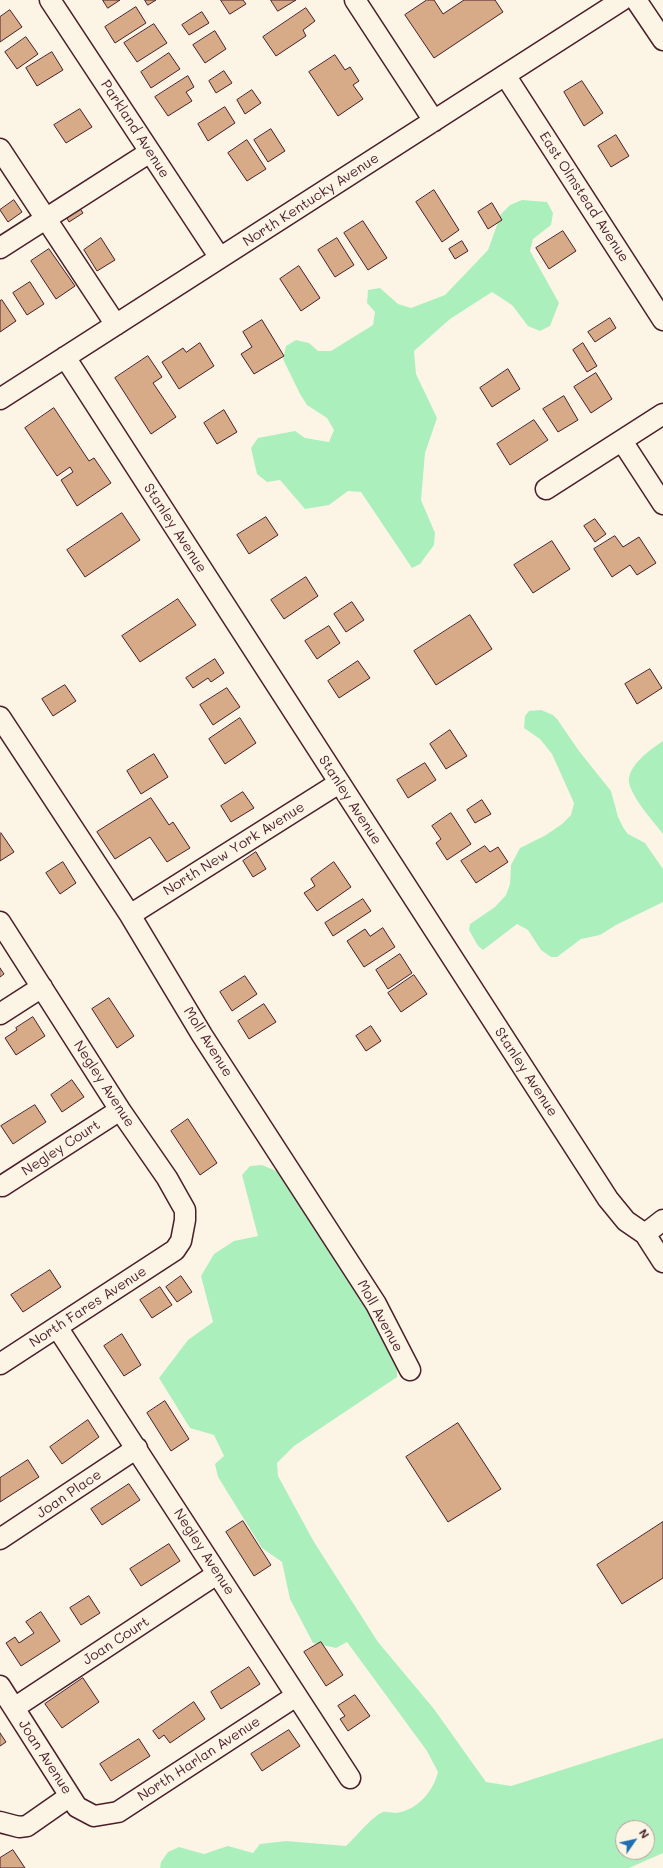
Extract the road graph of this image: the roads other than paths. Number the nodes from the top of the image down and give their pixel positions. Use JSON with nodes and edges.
{"nodes":[{"id":1,"x":50,"y":0,"type":"edge"},
{"id":2,"x":355,"y":0,"type":"edge"},
{"id":3,"x":622,"y":0,"type":"edge"},
{"id":4,"x":636,"y":0,"type":"edge"},
{"id":5,"x":663,"y":40,"type":"edge"},
{"id":6,"x":504,"y":75,"type":"junction"},
{"id":7,"x":434,"y":121,"type":"junction"},
{"id":8,"x":0,"y":149,"type":"edge"},
{"id":9,"x":150,"y":152,"type":"junction"},
{"id":10,"x":46,"y":218,"type":"junction"},
{"id":11,"x":0,"y":248,"type":"edge"},
{"id":12,"x":220,"y":258,"type":"junction"},
{"id":13,"x":663,"y":320,"type":"edge"},
{"id":14,"x":116,"y":325,"type":"junction"},
{"id":15,"x":65,"y":357,"type":"junction"},
{"id":16,"x":0,"y":399,"type":"edge"},
{"id":17,"x":663,"y":414,"type":"edge"},
{"id":18,"x":622,"y":441,"type":"junction"},
{"id":19,"x":546,"y":489,"type":"dead end"},
{"id":20,"x":663,"y":504,"type":"edge"},
{"id":21,"x":0,"y":717,"type":"edge"},
{"id":22,"x":339,"y":783,"type":"junction"},
{"id":23,"x":130,"y":915,"type":"junction"},
{"id":24,"x":0,"y":922,"type":"edge"},
{"id":25,"x":42,"y":987,"type":"junction"},
{"id":26,"x":0,"y":1014,"type":"edge"},
{"id":27,"x":120,"y":1110,"type":"junction"},
{"id":28,"x":2,"y":1186,"type":"dead end"},
{"id":29,"x":663,"y":1220,"type":"edge"},
{"id":30,"x":645,"y":1234,"type":"junction"},
{"id":31,"x":175,"y":1250,"type":"joint"},
{"id":32,"x":663,"y":1262,"type":"edge"},
{"id":33,"x":57,"y":1326,"type":"junction"},
{"id":34,"x":0,"y":1364,"type":"edge"},
{"id":35,"x":410,"y":1370,"type":"dead end"},
{"id":36,"x":137,"y":1448,"type":"junction"},
{"id":37,"x":0,"y":1539,"type":"edge"},
{"id":38,"x":218,"y":1574,"type":"junction"},
{"id":39,"x":0,"y":1686,"type":"edge"},
{"id":40,"x":296,"y":1696,"type":"junction"},
{"id":41,"x":14,"y":1708,"type":"junction"},
{"id":42,"x":350,"y":1778,"type":"dead end"},
{"id":43,"x":70,"y":1796,"type":"junction"},
{"id":44,"x":100,"y":1815,"type":"joint"},
{"id":45,"x":0,"y":1822,"type":"edge"}],
"edges":[{"from":1,"to":9,"type":"street","name":"Parkland Avenue"},
{"from":2,"to":7,"type":"street"},
{"from":3,"to":6,"type":"street","name":"North Kentucky Avenue"},
{"from":4,"to":5,"type":"street"},
{"from":6,"to":7,"type":"street","name":"North Kentucky Avenue"},
{"from":6,"to":13,"type":"street","name":"East Olmstead Avenue"},
{"from":7,"to":12,"type":"street","name":"North Kentucky Avenue"},
{"from":8,"to":10,"type":"street"},
{"from":9,"to":10,"type":"street"},
{"from":9,"to":12,"type":"street","name":"Parkland Avenue"},
{"from":10,"to":11,"type":"street"},
{"from":10,"to":14,"type":"street"},
{"from":12,"to":14,"type":"street","name":"North Kentucky Avenue"},
{"from":14,"to":15,"type":"street","name":"North Kentucky Avenue"},
{"from":15,"to":16,"type":"street","name":"North Kentucky Avenue"},
{"from":15,"to":22,"type":"street","name":"Stanley Avenue"},
{"from":17,"to":18,"type":"street"},
{"from":18,"to":19,"type":"street"},
{"from":18,"to":20,"type":"street"},
{"from":21,"to":23,"type":"street","name":"Moll Avenue"},
{"from":22,"to":23,"type":"street","name":"North New York Avenue"},
{"from":22,"to":30,"type":"street","name":"Stanley Avenue"},
{"from":23,"to":35,"type":"street","name":"Moll Avenue"},
{"from":24,"to":25,"type":"street","name":"Negley Avenue"},
{"from":25,"to":26,"type":"street"},
{"from":25,"to":27,"type":"street","name":"Negley Avenue"},
{"from":27,"to":28,"type":"street","name":"Negley Court"},
{"from":27,"to":31,"type":"street","name":"Negley Avenue"},
{"from":29,"to":30,"type":"street"},
{"from":30,"to":32,"type":"street"},
{"from":31,"to":33,"type":"street","name":"North Fares Avenue"},
{"from":33,"to":34,"type":"street","name":"North Fares Avenue"},
{"from":33,"to":36,"type":"street","name":"Negley Avenue"},
{"from":36,"to":37,"type":"street","name":"Joan Place"},
{"from":36,"to":38,"type":"street","name":"Negley Avenue"},
{"from":38,"to":40,"type":"street","name":"Negley Avenue"},
{"from":38,"to":41,"type":"street","name":"Joan Court"},
{"from":39,"to":41,"type":"street","name":"Joan Avenue"},
{"from":40,"to":42,"type":"street","name":"Negley Avenue"},
{"from":40,"to":44,"type":"street","name":"North Harlan Avenue"},
{"from":41,"to":43,"type":"street","name":"Joan Avenue"},
{"from":43,"to":44,"type":"street","name":"Joan Avenue"},
{"from":43,"to":45,"type":"street"}]}
